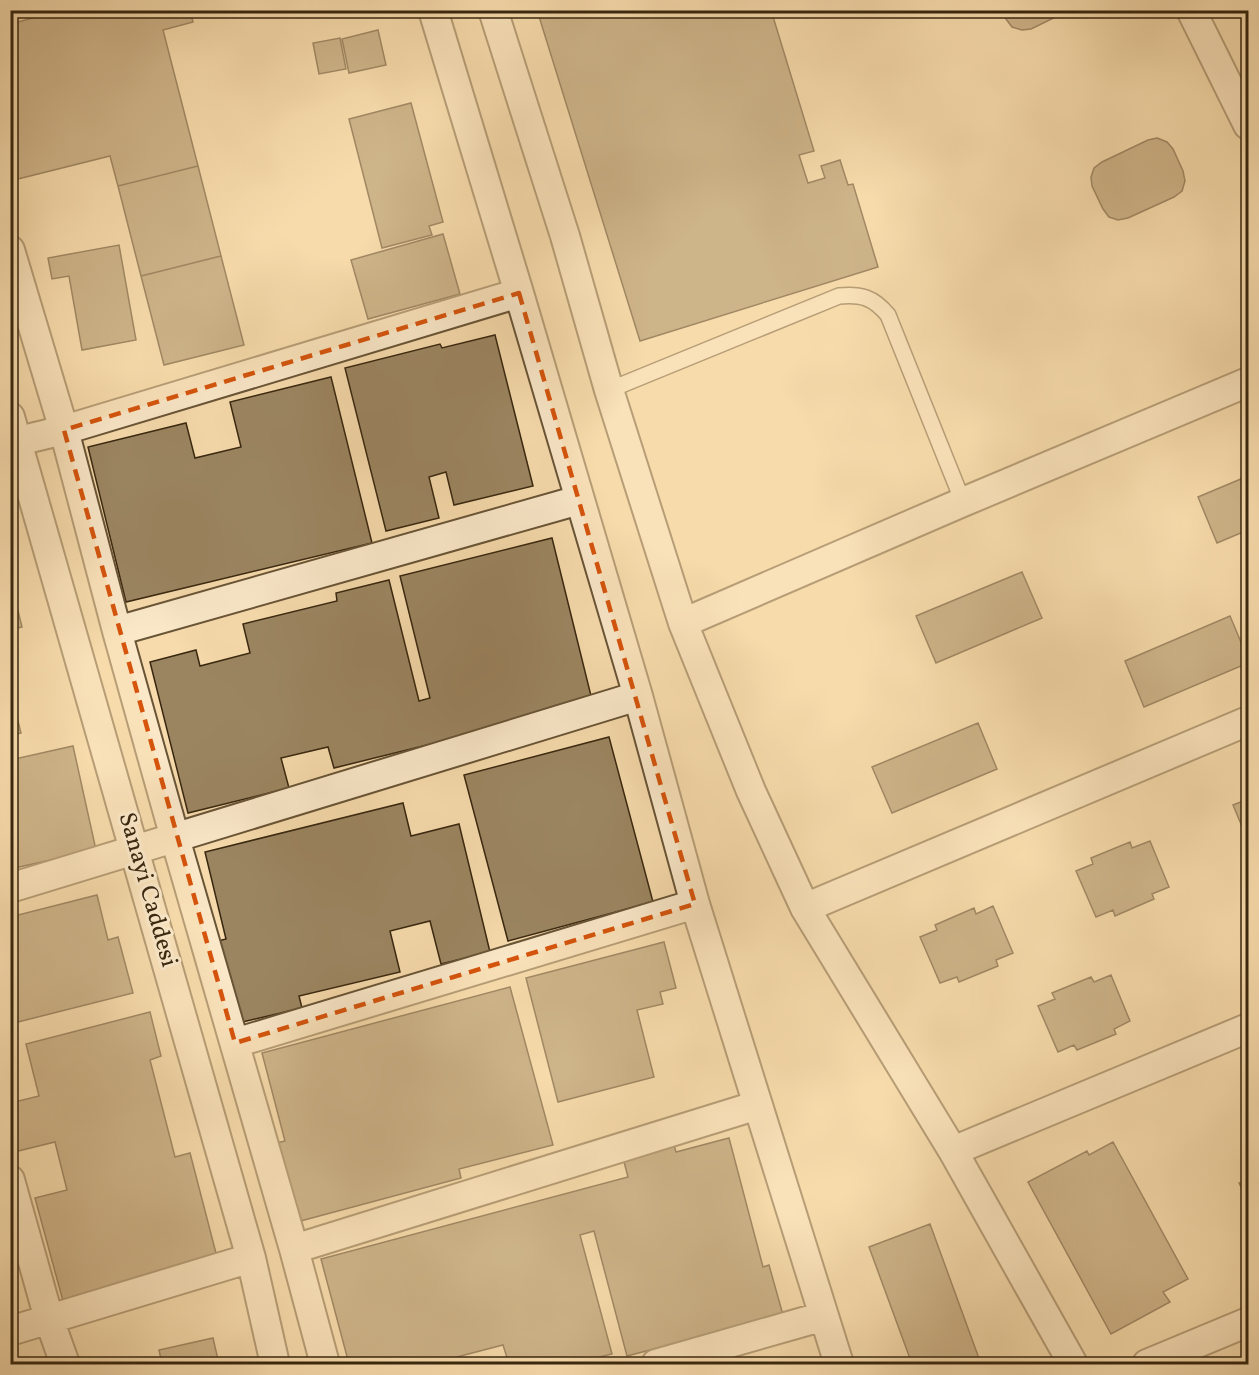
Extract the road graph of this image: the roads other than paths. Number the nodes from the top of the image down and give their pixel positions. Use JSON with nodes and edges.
{"nodes":[{"id":1,"x":433,"y":10,"type":"edge"},
{"id":2,"x":493,"y":10,"type":"edge"},
{"id":3,"x":1191,"y":10,"type":"edge"},
{"id":4,"x":1240,"y":87,"type":"edge"},
{"id":5,"x":1248,"y":125,"type":"edge"},
{"id":6,"x":10,"y":250,"type":"edge"},
{"id":7,"x":519,"y":293,"type":"junction"},
{"id":8,"x":1248,"y":382,"type":"edge"},
{"id":9,"x":609,"y":390,"type":"junction"},
{"id":10,"x":64,"y":430,"type":"junction"},
{"id":11,"x":13,"y":434,"type":"edge"},
{"id":12,"x":579,"y":500,"type":"junction"},
{"id":13,"x":963,"y":502,"type":"junction"},
{"id":14,"x":683,"y":623,"type":"junction"},
{"id":15,"x":117,"y":631,"type":"junction"},
{"id":16,"x":638,"y":696,"type":"junction"},
{"id":17,"x":1248,"y":721,"type":"edge"},
{"id":18,"x":175,"y":838,"type":"junction"},
{"id":19,"x":135,"y":850,"type":"junction"},
{"id":20,"x":10,"y":888,"type":"edge"},
{"id":21,"x":696,"y":904,"type":"junction"},
{"id":22,"x":805,"y":908,"type":"junction"},
{"id":23,"x":1248,"y":1028,"type":"edge"},
{"id":24,"x":235,"y":1043,"type":"junction"},
{"id":25,"x":758,"y":1106,"type":"junction"},
{"id":26,"x":953,"y":1151,"type":"junction"},
{"id":27,"x":10,"y":1180,"type":"edge"},
{"id":28,"x":294,"y":1249,"type":"junction"},
{"id":29,"x":251,"y":1258,"type":"junction"},
{"id":30,"x":824,"y":1316,"type":"junction"},
{"id":31,"x":49,"y":1319,"type":"junction"},
{"id":32,"x":1248,"y":1322,"type":"edge"},
{"id":33,"x":10,"y":1331,"type":"edge"},
{"id":34,"x":64,"y":1365,"type":"edge"},
{"id":35,"x":274,"y":1365,"type":"edge"},
{"id":36,"x":325,"y":1365,"type":"edge"},
{"id":37,"x":656,"y":1365,"type":"edge"},
{"id":38,"x":839,"y":1365,"type":"edge"},
{"id":39,"x":1072,"y":1365,"type":"edge"},
{"id":40,"x":1147,"y":1365,"type":"edge"}],
"edges":[{"from":1,"to":7,"type":"street"},
{"from":2,"to":9,"type":"street"},
{"from":3,"to":4,"type":"street"},
{"from":4,"to":5,"type":"street"},
{"from":6,"to":10,"type":"street"},
{"from":7,"to":10,"type":"street"},
{"from":7,"to":12,"type":"street"},
{"from":8,"to":13,"type":"street"},
{"from":9,"to":13,"type":"lane"},
{"from":9,"to":14,"type":"street"},
{"from":10,"to":11,"type":"street"},
{"from":10,"to":15,"type":"street"},
{"from":11,"to":19,"type":"street","name":"Sanayi Caddesi"},
{"from":12,"to":15,"type":"street"},
{"from":12,"to":16,"type":"street"},
{"from":13,"to":14,"type":"street"},
{"from":14,"to":22,"type":"street"},
{"from":15,"to":18,"type":"street"},
{"from":16,"to":18,"type":"street"},
{"from":16,"to":21,"type":"street"},
{"from":17,"to":22,"type":"street"},
{"from":18,"to":19,"type":"street"},
{"from":18,"to":24,"type":"street"},
{"from":19,"to":20,"type":"street"},
{"from":19,"to":29,"type":"street","name":"Sanayi Caddesi"},
{"from":21,"to":24,"type":"street"},
{"from":21,"to":25,"type":"street"},
{"from":22,"to":26,"type":"street"},
{"from":23,"to":26,"type":"street"},
{"from":24,"to":28,"type":"street"},
{"from":25,"to":28,"type":"street"},
{"from":25,"to":30,"type":"street"},
{"from":26,"to":39,"type":"street"},
{"from":27,"to":31,"type":"street"},
{"from":28,"to":36,"type":"street"},
{"from":29,"to":31,"type":"street"},
{"from":29,"to":35,"type":"street","name":"Sanayi Caddesi"},
{"from":30,"to":37,"type":"street"},
{"from":30,"to":38,"type":"street"},
{"from":31,"to":33,"type":"street"},
{"from":31,"to":34,"type":"street"},
{"from":32,"to":40,"type":"street"}]}
